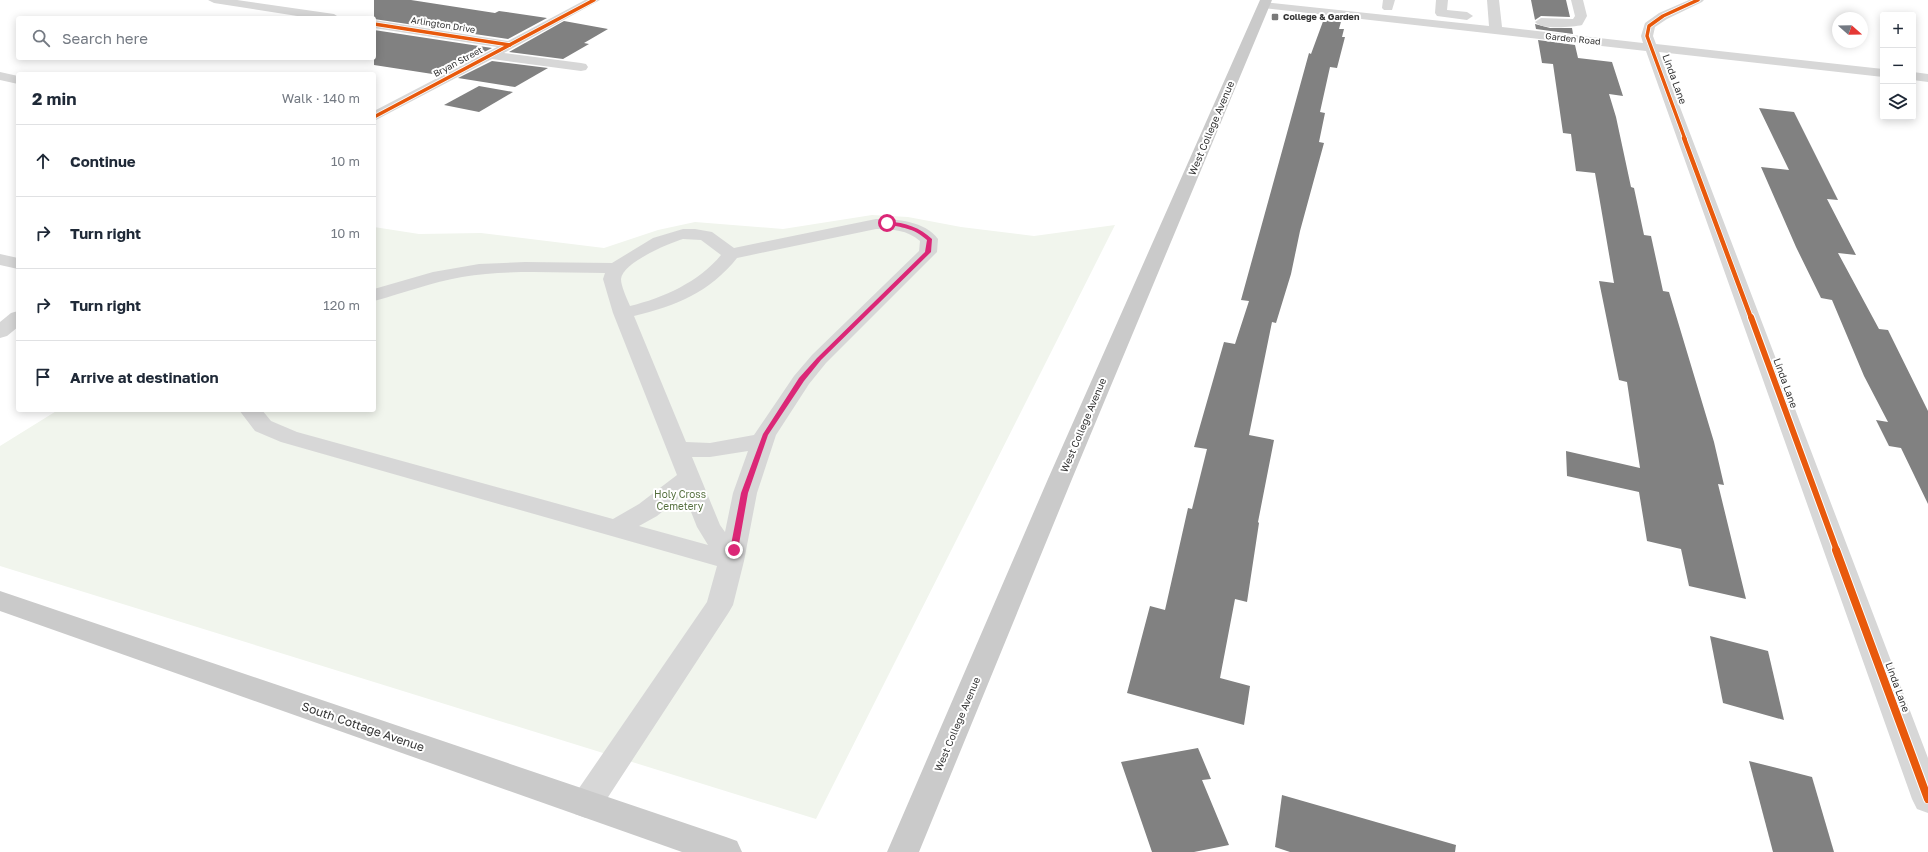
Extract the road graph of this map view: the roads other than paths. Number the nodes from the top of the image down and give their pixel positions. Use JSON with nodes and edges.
{"nodes":[{"id":1,"x":214,"y":0,"type":"edge"},
{"id":2,"x":594,"y":0,"type":"edge"},
{"id":3,"x":1328,"y":0,"type":"edge"},
{"id":4,"x":1442,"y":0,"type":"edge"},
{"id":5,"x":1493,"y":0,"type":"edge"},
{"id":6,"x":1577,"y":0,"type":"edge"},
{"id":7,"x":1698,"y":0,"type":"edge"},
{"id":8,"x":1265,"y":2,"type":"edge"},
{"id":9,"x":1390,"y":9,"type":"edge"},
{"id":10,"x":1441,"y":13,"type":"junction"},
{"id":11,"x":321,"y":16,"type":"edge"},
{"id":12,"x":1494,"y":18,"type":"junction"},
{"id":13,"x":1510,"y":19,"type":"dead end"},
{"id":14,"x":1532,"y":21,"type":"dead end"},
{"id":15,"x":376,"y":24,"type":"edge"},
{"id":16,"x":1496,"y":31,"type":"junction"},
{"id":17,"x":510,"y":45,"type":"junction"},
{"id":18,"x":1653,"y":48,"type":"junction"},
{"id":19,"x":490,"y":55,"type":"junction"},
{"id":20,"x":580,"y":67,"type":"dead end"},
{"id":21,"x":1880,"y":73,"type":"edge"},
{"id":22,"x":0,"y":76,"type":"edge"},
{"id":23,"x":1916,"y":76,"type":"edge"},
{"id":24,"x":1928,"y":78,"type":"edge"},
{"id":25,"x":16,"y":80,"type":"edge"},
{"id":26,"x":376,"y":116,"type":"edge"},
{"id":27,"x":730,"y":254,"type":"junction"},
{"id":28,"x":0,"y":259,"type":"edge"},
{"id":29,"x":16,"y":263,"type":"edge"},
{"id":30,"x":616,"y":268,"type":"junction"},
{"id":31,"x":376,"y":295,"type":"edge"},
{"id":32,"x":623,"y":313,"type":"junction"},
{"id":33,"x":16,"y":319,"type":"edge"},
{"id":34,"x":0,"y":332,"type":"edge"},
{"id":35,"x":252,"y":412,"type":"edge"},
{"id":36,"x":763,"y":441,"type":"junction"},
{"id":37,"x":678,"y":448,"type":"junction"},
{"id":38,"x":689,"y":477,"type":"junction"},
{"id":39,"x":615,"y":529,"type":"junction"},
{"id":40,"x":731,"y":562,"type":"junction"},
{"id":41,"x":0,"y":601,"type":"edge"},
{"id":42,"x":1928,"y":799,"type":"edge"},
{"id":43,"x":586,"y":804,"type":"junction"},
{"id":44,"x":726,"y":852,"type":"edge"},
{"id":45,"x":903,"y":852,"type":"edge"}],
"edges":[{"from":1,"to":11,"type":"street"},
{"from":2,"to":17,"type":"street","name":"Bryan Street"},
{"from":3,"to":9,"type":"street"},
{"from":4,"to":10,"type":"street"},
{"from":5,"to":12,"type":"street"},
{"from":6,"to":14,"type":"street"},
{"from":7,"to":18,"type":"street","name":"Linda Lane"},
{"from":8,"to":9,"type":"street","name":"Garden Road"},
{"from":8,"to":45,"type":"main road","name":"West College Avenue"},
{"from":9,"to":10,"type":"street"},
{"from":9,"to":16,"type":"street","name":"Garden Road"},
{"from":10,"to":12,"type":"street"},
{"from":12,"to":13,"type":"street"},
{"from":12,"to":16,"type":"street"},
{"from":15,"to":17,"type":"street","name":"Arlington Drive"},
{"from":16,"to":18,"type":"street","name":"Garden Road"},
{"from":17,"to":19,"type":"street","name":"Bryan Street"},
{"from":18,"to":21,"type":"street","name":"Garden Road"},
{"from":18,"to":42,"type":"street","name":"Linda Lane"},
{"from":19,"to":20,"type":"street"},
{"from":19,"to":26,"type":"street","name":"Bryan Street"},
{"from":22,"to":25,"type":"street"},
{"from":23,"to":24,"type":"street"},
{"from":27,"to":30,"type":"street"},
{"from":27,"to":32,"type":"street"},
{"from":27,"to":36,"type":"street"},
{"from":28,"to":29,"type":"street"},
{"from":30,"to":31,"type":"street"},
{"from":30,"to":32,"type":"street"},
{"from":32,"to":37,"type":"street"},
{"from":33,"to":34,"type":"street"},
{"from":35,"to":39,"type":"street"},
{"from":36,"to":37,"type":"street"},
{"from":36,"to":40,"type":"street"},
{"from":37,"to":38,"type":"street"},
{"from":38,"to":39,"type":"street"},
{"from":38,"to":40,"type":"street"},
{"from":39,"to":40,"type":"street"},
{"from":40,"to":43,"type":"street"},
{"from":41,"to":43,"type":"main road","name":"South Cottage Avenue"},
{"from":43,"to":44,"type":"main road","name":"South Cottage Avenue"}]}
